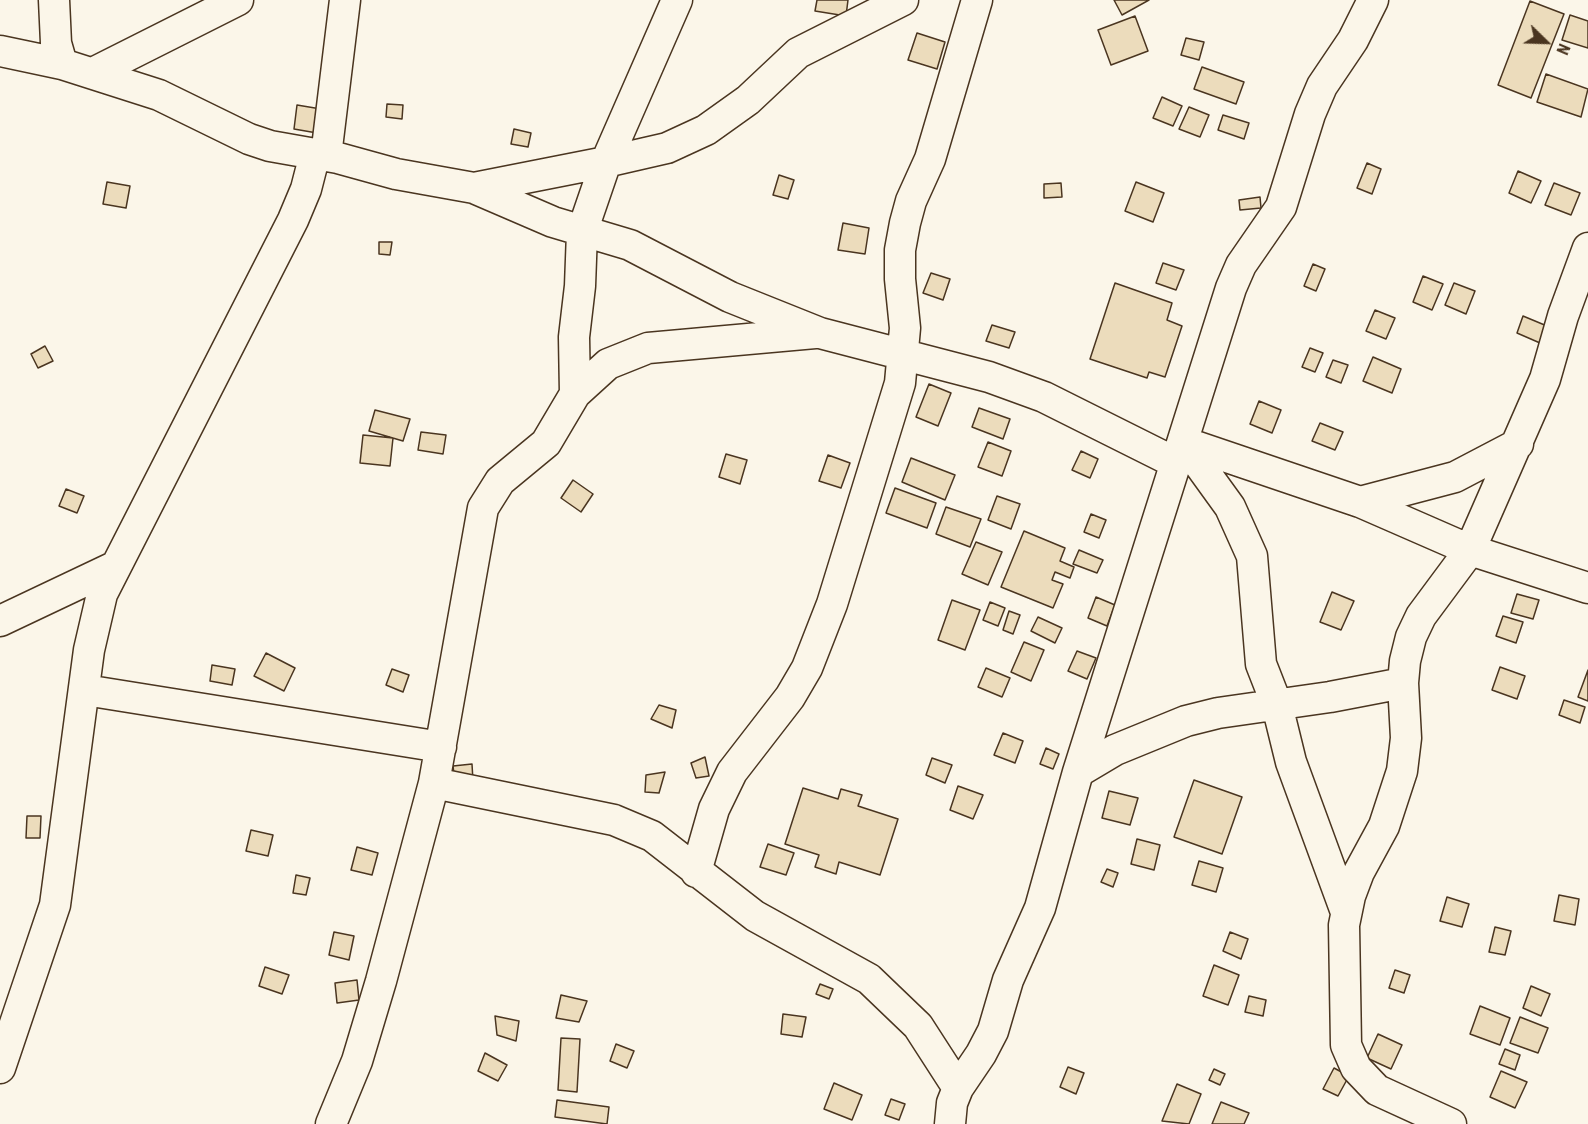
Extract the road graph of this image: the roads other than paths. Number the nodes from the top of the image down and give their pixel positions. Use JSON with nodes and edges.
{"nodes":[{"id":1,"x":54,"y":0,"type":"edge"},
{"id":2,"x":237,"y":0,"type":"edge"},
{"id":3,"x":345,"y":0,"type":"edge"},
{"id":4,"x":677,"y":0,"type":"edge"},
{"id":5,"x":903,"y":0,"type":"edge"},
{"id":6,"x":977,"y":0,"type":"edge"},
{"id":7,"x":1373,"y":0,"type":"edge"},
{"id":8,"x":0,"y":51,"type":"edge"},
{"id":9,"x":62,"y":64,"type":"junction"},
{"id":10,"x":93,"y":72,"type":"junction"},
{"id":11,"x":321,"y":155,"type":"junction"},
{"id":12,"x":606,"y":162,"type":"junction"},
{"id":13,"x":474,"y":188,"type":"junction"},
{"id":14,"x":582,"y":232,"type":"junction"},
{"id":15,"x":1588,"y":248,"type":"edge"},
{"id":16,"x":820,"y":333,"type":"junction"},
{"id":17,"x":904,"y":353,"type":"junction"},
{"id":18,"x":575,"y":394,"type":"junction"},
{"id":19,"x":1518,"y":444,"type":"junction"},
{"id":20,"x":1179,"y":452,"type":"junction"},
{"id":21,"x":1360,"y":502,"type":"junction"},
{"id":22,"x":1470,"y":550,"type":"junction"},
{"id":23,"x":114,"y":567,"type":"junction"},
{"id":24,"x":1588,"y":588,"type":"edge"},
{"id":25,"x":0,"y":621,"type":"edge"},
{"id":26,"x":1403,"y":683,"type":"junction"},
{"id":27,"x":85,"y":690,"type":"junction"},
{"id":28,"x":1277,"y":705,"type":"junction"},
{"id":29,"x":441,"y":747,"type":"junction"},
{"id":30,"x":1078,"y":772,"type":"junction"},
{"id":31,"x":434,"y":783,"type":"junction"},
{"id":32,"x":696,"y":872,"type":"junction"},
{"id":33,"x":1346,"y":912,"type":"junction"},
{"id":34,"x":0,"y":1068,"type":"edge"},
{"id":35,"x":958,"y":1088,"type":"junction"},
{"id":36,"x":331,"y":1124,"type":"edge"},
{"id":37,"x":950,"y":1124,"type":"edge"},
{"id":38,"x":1451,"y":1124,"type":"edge"}],
"edges":[{"from":1,"to":9,"type":"street"},
{"from":2,"to":10,"type":"street"},
{"from":3,"to":11,"type":"street"},
{"from":4,"to":12,"type":"street"},
{"from":5,"to":12,"type":"street"},
{"from":6,"to":17,"type":"street"},
{"from":7,"to":20,"type":"street"},
{"from":8,"to":9,"type":"street"},
{"from":9,"to":10,"type":"street"},
{"from":10,"to":11,"type":"street"},
{"from":11,"to":13,"type":"street"},
{"from":11,"to":23,"type":"street"},
{"from":12,"to":13,"type":"street"},
{"from":12,"to":14,"type":"street"},
{"from":13,"to":14,"type":"street"},
{"from":14,"to":16,"type":"street"},
{"from":14,"to":18,"type":"street"},
{"from":15,"to":19,"type":"street"},
{"from":16,"to":17,"type":"street"},
{"from":16,"to":18,"type":"street"},
{"from":17,"to":20,"type":"street"},
{"from":17,"to":32,"type":"street"},
{"from":18,"to":29,"type":"street"},
{"from":19,"to":21,"type":"street"},
{"from":19,"to":22,"type":"street"},
{"from":20,"to":21,"type":"street"},
{"from":20,"to":28,"type":"street"},
{"from":20,"to":30,"type":"street"},
{"from":21,"to":22,"type":"street"},
{"from":22,"to":24,"type":"street"},
{"from":22,"to":26,"type":"street"},
{"from":23,"to":25,"type":"street"},
{"from":23,"to":27,"type":"street"},
{"from":26,"to":28,"type":"street"},
{"from":26,"to":33,"type":"street"},
{"from":27,"to":29,"type":"street"},
{"from":27,"to":34,"type":"street"},
{"from":28,"to":30,"type":"street"},
{"from":28,"to":33,"type":"street"},
{"from":29,"to":31,"type":"street"},
{"from":30,"to":35,"type":"street"},
{"from":31,"to":32,"type":"street"},
{"from":31,"to":36,"type":"street"},
{"from":32,"to":35,"type":"street"},
{"from":33,"to":38,"type":"street"},
{"from":35,"to":37,"type":"street"}]}
